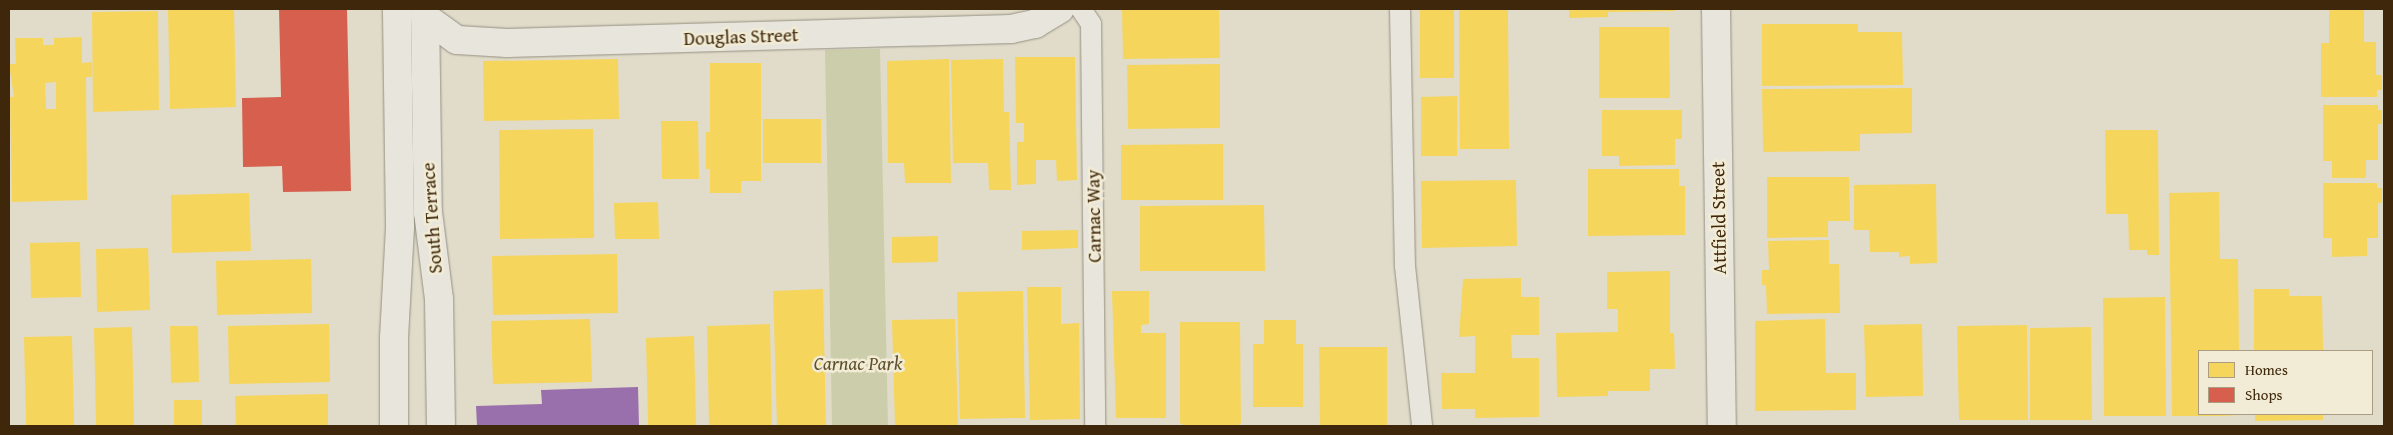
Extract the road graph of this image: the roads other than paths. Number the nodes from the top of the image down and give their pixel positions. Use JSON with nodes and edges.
{"nodes":[{"id":1,"x":397,"y":9,"type":"edge"},
{"id":2,"x":1060,"y":9,"type":"edge"},
{"id":3,"x":1082,"y":9,"type":"edge"},
{"id":4,"x":1400,"y":9,"type":"edge"},
{"id":5,"x":1716,"y":9,"type":"edge"},
{"id":6,"x":425,"y":13,"type":"edge"},
{"id":7,"x":394,"y":426,"type":"edge"},
{"id":8,"x":441,"y":426,"type":"edge"},
{"id":9,"x":1095,"y":426,"type":"edge"},
{"id":10,"x":1422,"y":426,"type":"edge"},
{"id":11,"x":1722,"y":426,"type":"edge"}],
"edges":[{"from":1,"to":7,"type":"street","name":"South Terrace"},
{"from":2,"to":6,"type":"street","name":"Douglas Street"},
{"from":3,"to":9,"type":"lane","name":"Carnac Way"},
{"from":4,"to":10,"type":"lane"},
{"from":5,"to":11,"type":"street","name":"Attfield Street"},
{"from":6,"to":8,"type":"street","name":"South Terrace"}]}
